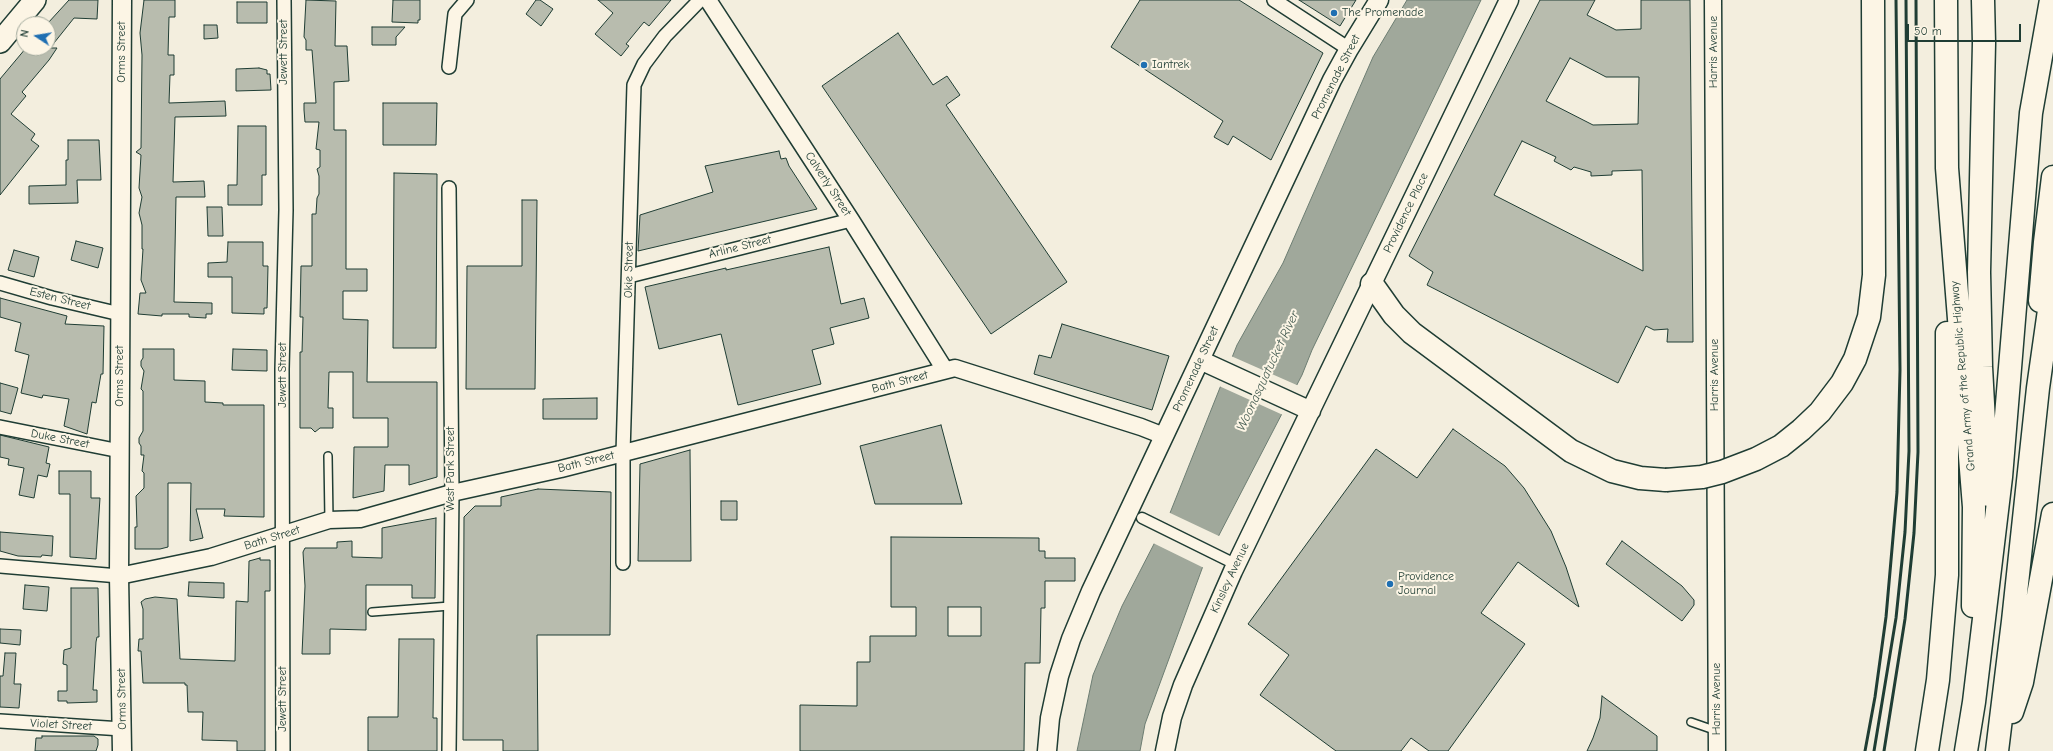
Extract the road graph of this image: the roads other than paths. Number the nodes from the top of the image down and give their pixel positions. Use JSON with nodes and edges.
{"nodes":[{"id":1,"x":35,"y":0,"type":"edge"},
{"id":2,"x":122,"y":0,"type":"edge"},
{"id":3,"x":284,"y":0,"type":"edge"},
{"id":4,"x":467,"y":0,"type":"edge"},
{"id":5,"x":700,"y":0,"type":"edge"},
{"id":6,"x":708,"y":0,"type":"edge"},
{"id":7,"x":1274,"y":0,"type":"edge"},
{"id":8,"x":1379,"y":0,"type":"edge"},
{"id":9,"x":1509,"y":0,"type":"edge"},
{"id":10,"x":1714,"y":0,"type":"edge"},
{"id":11,"x":1873,"y":0,"type":"edge"},
{"id":12,"x":1946,"y":0,"type":"edge"},
{"id":13,"x":1983,"y":0,"type":"edge"},
{"id":14,"x":2051,"y":0,"type":"edge"},
{"id":15,"x":0,"y":42,"type":"edge"},
{"id":16,"x":1349,"y":49,"type":"junction"},
{"id":17,"x":449,"y":66,"type":"dead end"},
{"id":18,"x":2053,"y":177,"type":"edge"},
{"id":19,"x":449,"y":188,"type":"dead end"},
{"id":20,"x":850,"y":220,"type":"junction"},
{"id":21,"x":1950,"y":224,"type":"junction"},
{"id":22,"x":629,"y":276,"type":"junction"},
{"id":23,"x":2053,"y":282,"type":"edge"},
{"id":24,"x":0,"y":283,"type":"edge"},
{"id":25,"x":1372,"y":284,"type":"junction"},
{"id":26,"x":120,"y":314,"type":"junction"},
{"id":27,"x":1200,"y":360,"type":"junction"},
{"id":28,"x":945,"y":370,"type":"junction"},
{"id":29,"x":2038,"y":388,"type":"junction"},
{"id":30,"x":1303,"y":407,"type":"junction"},
{"id":31,"x":0,"y":427,"type":"edge"},
{"id":32,"x":1164,"y":436,"type":"junction"},
{"id":33,"x":120,"y":451,"type":"junction"},
{"id":34,"x":623,"y":453,"type":"junction"},
{"id":35,"x":328,"y":456,"type":"dead end"},
{"id":36,"x":452,"y":493,"type":"junction"},
{"id":37,"x":2053,"y":514,"type":"edge"},
{"id":38,"x":329,"y":520,"type":"junction"},
{"id":39,"x":1147,"y":521,"type":"dead end"},
{"id":40,"x":283,"y":534,"type":"junction"},
{"id":41,"x":1231,"y":562,"type":"dead end"},
{"id":42,"x":623,"y":563,"type":"dead end"},
{"id":43,"x":0,"y":566,"type":"edge"},
{"id":44,"x":119,"y":576,"type":"junction"},
{"id":45,"x":450,"y":606,"type":"junction"},
{"id":46,"x":372,"y":612,"type":"dead end"},
{"id":47,"x":1982,"y":640,"type":"junction"},
{"id":48,"x":0,"y":722,"type":"edge"},
{"id":49,"x":1691,"y":722,"type":"dead end"},
{"id":50,"x":122,"y":729,"type":"junction"},
{"id":51,"x":1717,"y":731,"type":"junction"},
{"id":52,"x":122,"y":751,"type":"edge"},
{"id":53,"x":283,"y":751,"type":"edge"},
{"id":54,"x":449,"y":751,"type":"edge"},
{"id":55,"x":1047,"y":751,"type":"edge"},
{"id":56,"x":1165,"y":751,"type":"edge"},
{"id":57,"x":1717,"y":751,"type":"edge"},
{"id":58,"x":1927,"y":751,"type":"edge"},
{"id":59,"x":1956,"y":751,"type":"edge"},
{"id":60,"x":1966,"y":751,"type":"edge"},
{"id":61,"x":1997,"y":751,"type":"edge"}],
"edges":[{"from":1,"to":15,"type":"main road"},
{"from":2,"to":26,"type":"main road","name":"Orms Street"},
{"from":3,"to":40,"type":"street","name":"Jewett Street"},
{"from":4,"to":17,"type":"street"},
{"from":5,"to":22,"type":"street","name":"Okie Street"},
{"from":6,"to":20,"type":"street","name":"Calverly Street"},
{"from":7,"to":16,"type":"street"},
{"from":8,"to":16,"type":"main road","name":"Promenade Street"},
{"from":9,"to":25,"type":"main road","name":"Providence Place"},
{"from":10,"to":51,"type":"street","name":"Harris Avenue"},
{"from":11,"to":25,"type":"highway","bridge":true},
{"from":12,"to":21,"type":"highway","name":"Grand Army of the Republic Highway"},
{"from":13,"to":47,"type":"highway"},
{"from":14,"to":47,"type":"highway"},
{"from":16,"to":27,"type":"main road","name":"Promenade Street"},
{"from":18,"to":29,"type":"highway"},
{"from":19,"to":36,"type":"street","name":"West Park Street"},
{"from":20,"to":22,"type":"street","name":"Arline Street"},
{"from":20,"to":28,"type":"street","name":"Calverly Street"},
{"from":21,"to":58,"type":"highway"},
{"from":21,"to":59,"type":"highway","name":"Grand Army of the Republic Highway"},
{"from":22,"to":34,"type":"street","name":"Okie Street"},
{"from":23,"to":29,"type":"highway"},
{"from":24,"to":26,"type":"street","name":"Esten Street"},
{"from":25,"to":30,"type":"main road","name":"Providence Place"},
{"from":26,"to":33,"type":"main road","name":"Orms Street"},
{"from":27,"to":30,"type":"main road"},
{"from":27,"to":32,"type":"main road","name":"Promenade Street"},
{"from":28,"to":32,"type":"street","name":"Bath Street"},
{"from":28,"to":34,"type":"street","name":"Bath Street"},
{"from":29,"to":61,"type":"highway"},
{"from":30,"to":56,"type":"main road","name":"Kinsley Avenue"},
{"from":31,"to":33,"type":"street","name":"Duke Street"},
{"from":32,"to":55,"type":"main road","name":"Promenade Street"},
{"from":33,"to":44,"type":"main road","name":"Orms Street"},
{"from":34,"to":36,"type":"street","name":"Bath Street"},
{"from":34,"to":42,"type":"street","name":"Okie Street"},
{"from":35,"to":38,"type":"lane"},
{"from":36,"to":38,"type":"street","name":"Bath Street"},
{"from":36,"to":45,"type":"street","name":"West Park Street"},
{"from":37,"to":61,"type":"highway"},
{"from":38,"to":40,"type":"street","name":"Bath Street"},
{"from":39,"to":41,"type":"street"},
{"from":40,"to":44,"type":"street","name":"Bath Street"},
{"from":40,"to":53,"type":"street","name":"Jewett Street"},
{"from":43,"to":44,"type":"street","name":"Bath Street"},
{"from":44,"to":50,"type":"main road","name":"Orms Street"},
{"from":45,"to":46,"type":"lane"},
{"from":45,"to":54,"type":"street","name":"West Park Street"},
{"from":47,"to":60,"type":"highway"},
{"from":48,"to":50,"type":"street","name":"Violet Street"},
{"from":49,"to":51,"type":"lane"},
{"from":50,"to":52,"type":"main road","name":"Orms Street"},
{"from":51,"to":57,"type":"street","name":"Harris Avenue"}]}
